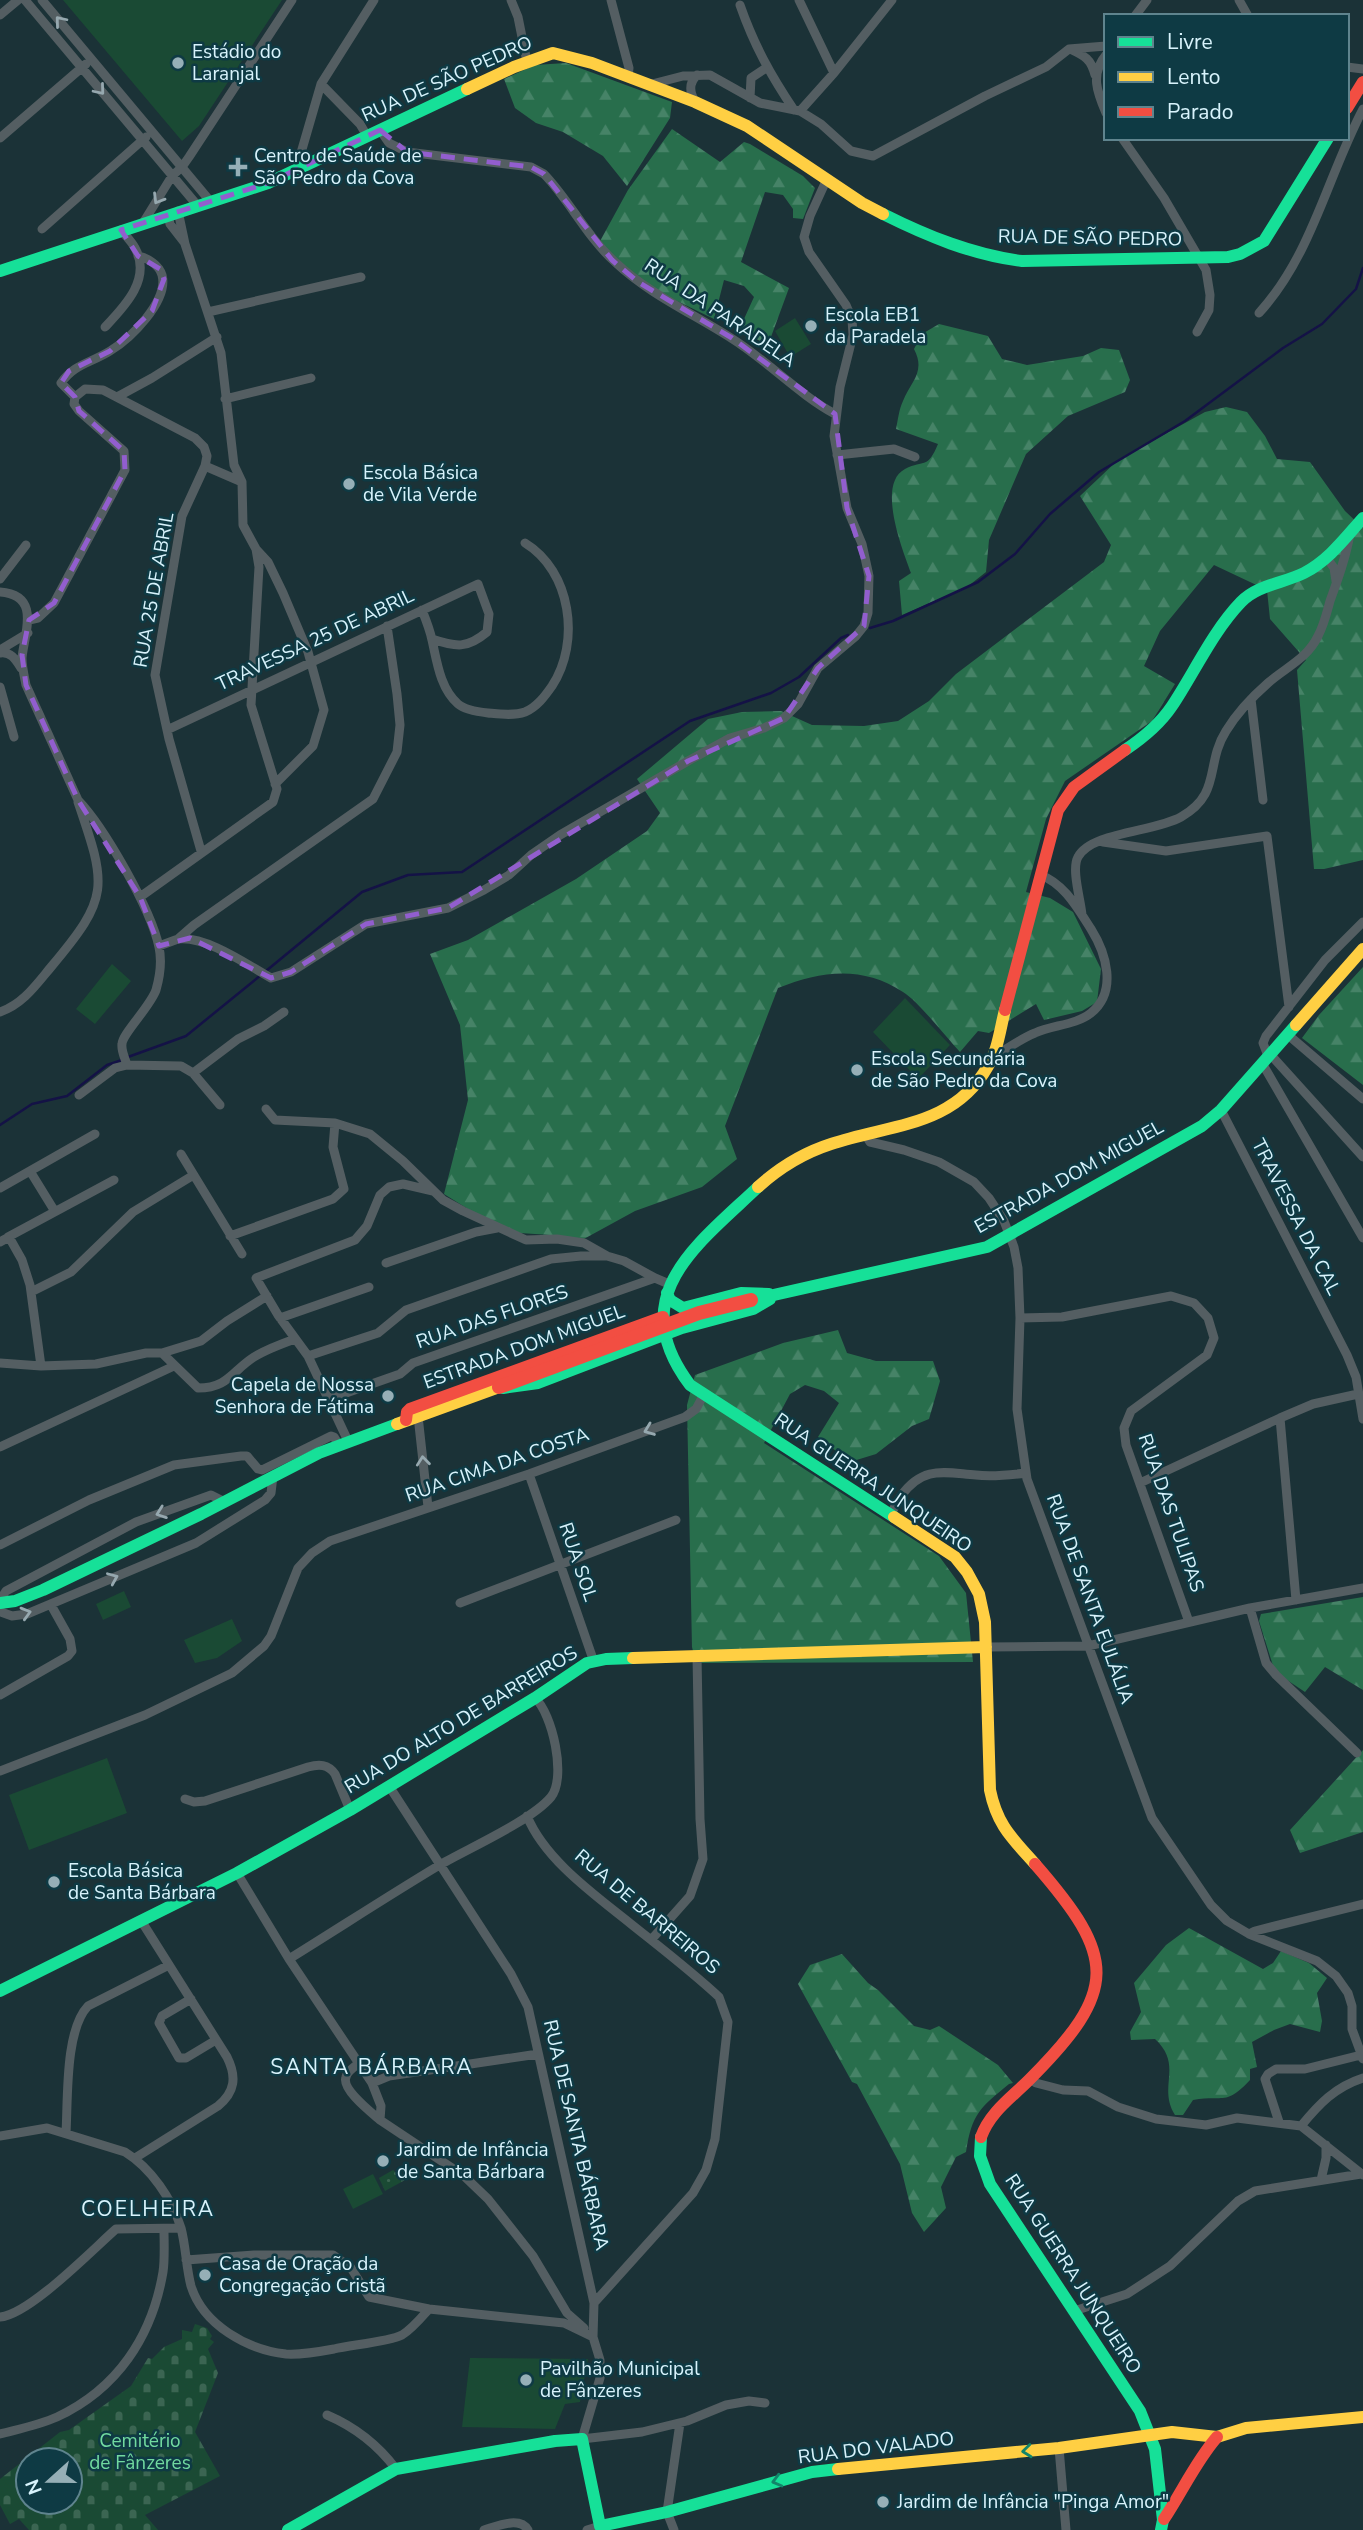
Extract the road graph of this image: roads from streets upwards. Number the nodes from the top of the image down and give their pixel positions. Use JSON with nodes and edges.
{"nodes":[{"id":1,"x":18,"y":0,"type":"edge"},
{"id":2,"x":25,"y":0,"type":"edge"},
{"id":3,"x":42,"y":0,"type":"edge"},
{"id":4,"x":292,"y":0,"type":"edge"},
{"id":5,"x":374,"y":0,"type":"edge"},
{"id":6,"x":511,"y":0,"type":"edge"},
{"id":7,"x":611,"y":0,"type":"edge"},
{"id":8,"x":799,"y":0,"type":"edge"},
{"id":9,"x":892,"y":0,"type":"edge"},
{"id":10,"x":740,"y":5,"type":"dead end"},
{"id":11,"x":0,"y":15,"type":"edge"},
{"id":12,"x":1104,"y":48,"type":"edge"},
{"id":13,"x":1069,"y":49,"type":"junction"},
{"id":14,"x":1104,"y":51,"type":"edge"},
{"id":15,"x":92,"y":59,"type":"junction"},
{"id":16,"x":527,"y":62,"type":"junction"},
{"id":17,"x":82,"y":68,"type":"junction"},
{"id":18,"x":766,"y":68,"type":"junction"},
{"id":19,"x":834,"y":73,"type":"junction"},
{"id":20,"x":697,"y":75,"type":"junction"},
{"id":21,"x":1095,"y":75,"type":"junction"},
{"id":22,"x":628,"y":77,"type":"junction"},
{"id":23,"x":1363,"y":82,"type":"edge"},
{"id":24,"x":321,"y":85,"type":"junction"},
{"id":25,"x":648,"y":85,"type":"junction"},
{"id":26,"x":750,"y":97,"type":"junction"},
{"id":27,"x":695,"y":102,"type":"junction"},
{"id":28,"x":1349,"y":105,"type":"edge"},
{"id":29,"x":1104,"y":109,"type":"edge"},
{"id":30,"x":1363,"y":109,"type":"edge"},
{"id":31,"x":797,"y":110,"type":"junction"},
{"id":32,"x":153,"y":131,"type":"junction"},
{"id":33,"x":373,"y":133,"type":"junction"},
{"id":34,"x":1349,"y":137,"type":"edge"},
{"id":35,"x":0,"y":138,"type":"edge"},
{"id":36,"x":143,"y":140,"type":"junction"},
{"id":37,"x":1123,"y":140,"type":"edge"},
{"id":38,"x":1327,"y":140,"type":"edge"},
{"id":39,"x":1348,"y":140,"type":"edge"},
{"id":40,"x":182,"y":167,"type":"junction"},
{"id":41,"x":296,"y":170,"type":"junction"},
{"id":42,"x":172,"y":176,"type":"junction"},
{"id":43,"x":827,"y":181,"type":"junction"},
{"id":44,"x":203,"y":203,"type":"junction"},
{"id":45,"x":173,"y":213,"type":"junction"},
{"id":46,"x":143,"y":223,"type":"junction"},
{"id":47,"x":42,"y":229,"type":"dead end"},
{"id":48,"x":121,"y":230,"type":"junction"},
{"id":49,"x":138,"y":256,"type":"junction"},
{"id":50,"x":1200,"y":258,"type":"junction"},
{"id":51,"x":0,"y":271,"type":"edge"},
{"id":52,"x":361,"y":276,"type":"dead end"},
{"id":53,"x":208,"y":312,"type":"junction"},
{"id":54,"x":1259,"y":313,"type":"dead end"},
{"id":55,"x":105,"y":327,"type":"dead end"},
{"id":56,"x":1197,"y":332,"type":"dead end"},
{"id":57,"x":216,"y":337,"type":"junction"},
{"id":58,"x":311,"y":378,"type":"dead end"},
{"id":59,"x":75,"y":397,"type":"junction"},
{"id":60,"x":117,"y":397,"type":"junction"},
{"id":61,"x":225,"y":399,"type":"junction"},
{"id":62,"x":835,"y":414,"type":"junction"},
{"id":63,"x":837,"y":455,"type":"junction"},
{"id":64,"x":915,"y":457,"type":"dead end"},
{"id":65,"x":205,"y":466,"type":"junction"},
{"id":66,"x":242,"y":482,"type":"junction"},
{"id":67,"x":1363,"y":518,"type":"edge"},
{"id":68,"x":1350,"y":534,"type":"junction"},
{"id":69,"x":525,"y":543,"type":"dead end"},
{"id":70,"x":26,"y":545,"type":"dead end"},
{"id":71,"x":256,"y":549,"type":"junction"},
{"id":72,"x":1327,"y":558,"type":"junction"},
{"id":73,"x":0,"y":579,"type":"edge"},
{"id":74,"x":1335,"y":586,"type":"junction"},
{"id":75,"x":0,"y":592,"type":"edge"},
{"id":76,"x":422,"y":610,"type":"junction"},
{"id":77,"x":29,"y":620,"type":"junction"},
{"id":78,"x":387,"y":626,"type":"junction"},
{"id":79,"x":28,"y":633,"type":"junction"},
{"id":80,"x":432,"y":639,"type":"junction"},
{"id":81,"x":0,"y":651,"type":"edge"},
{"id":82,"x":310,"y":661,"type":"junction"},
{"id":83,"x":22,"y":670,"type":"junction"},
{"id":84,"x":0,"y":687,"type":"edge"},
{"id":85,"x":251,"y":689,"type":"junction"},
{"id":86,"x":1251,"y":699,"type":"junction"},
{"id":87,"x":167,"y":730,"type":"junction"},
{"id":88,"x":14,"y":737,"type":"dead end"},
{"id":89,"x":275,"y":784,"type":"junction"},
{"id":90,"x":78,"y":800,"type":"junction"},
{"id":91,"x":1263,"y":800,"type":"dead end"},
{"id":92,"x":1099,"y":842,"type":"junction"},
{"id":93,"x":201,"y":851,"type":"junction"},
{"id":94,"x":1040,"y":875,"type":"junction"},
{"id":95,"x":140,"y":897,"type":"junction"},
{"id":96,"x":1082,"y":915,"type":"junction"},
{"id":97,"x":1363,"y":922,"type":"edge"},
{"id":98,"x":178,"y":939,"type":"junction"},
{"id":99,"x":159,"y":946,"type":"junction"},
{"id":100,"x":1363,"y":948,"type":"edge"},
{"id":101,"x":1289,"y":1007,"type":"junction"},
{"id":102,"x":0,"y":1012,"type":"edge"},
{"id":103,"x":284,"y":1012,"type":"dead end"},
{"id":104,"x":1287,"y":1034,"type":"junction"},
{"id":105,"x":993,"y":1057,"type":"junction"},
{"id":106,"x":1267,"y":1058,"type":"junction"},
{"id":107,"x":126,"y":1060,"type":"junction"},
{"id":108,"x":192,"y":1073,"type":"junction"},
{"id":109,"x":79,"y":1095,"type":"dead end"},
{"id":110,"x":1363,"y":1099,"type":"edge"},
{"id":111,"x":220,"y":1105,"type":"dead end"},
{"id":112,"x":266,"y":1109,"type":"dead end"},
{"id":113,"x":1221,"y":1110,"type":"junction"},
{"id":114,"x":335,"y":1123,"type":"junction"},
{"id":115,"x":865,"y":1134,"type":"junction"},
{"id":116,"x":95,"y":1135,"type":"dead end"},
{"id":117,"x":181,"y":1154,"type":"dead end"},
{"id":118,"x":1363,"y":1157,"type":"edge"},
{"id":119,"x":30,"y":1171,"type":"junction"},
{"id":120,"x":192,"y":1176,"type":"junction"},
{"id":121,"x":114,"y":1180,"type":"dead end"},
{"id":122,"x":0,"y":1188,"type":"edge"},
{"id":123,"x":433,"y":1191,"type":"junction"},
{"id":124,"x":54,"y":1210,"type":"junction"},
{"id":125,"x":497,"y":1228,"type":"junction"},
{"id":126,"x":1010,"y":1235,"type":"junction"},
{"id":127,"x":230,"y":1236,"type":"junction"},
{"id":128,"x":1363,"y":1238,"type":"edge"},
{"id":129,"x":4,"y":1239,"type":"edge"},
{"id":130,"x":242,"y":1254,"type":"dead end"},
{"id":131,"x":607,"y":1256,"type":"junction"},
{"id":132,"x":386,"y":1263,"type":"dead end"},
{"id":133,"x":655,"y":1278,"type":"junction"},
{"id":134,"x":369,"y":1287,"type":"dead end"},
{"id":135,"x":668,"y":1289,"type":"junction"},
{"id":136,"x":31,"y":1292,"type":"junction"},
{"id":137,"x":776,"y":1295,"type":"junction"},
{"id":138,"x":267,"y":1296,"type":"junction"},
{"id":139,"x":683,"y":1308,"type":"junction"},
{"id":140,"x":280,"y":1318,"type":"junction"},
{"id":141,"x":663,"y":1318,"type":"junction"},
{"id":142,"x":1020,"y":1318,"type":"junction"},
{"id":143,"x":665,"y":1336,"type":"junction"},
{"id":144,"x":295,"y":1339,"type":"junction"},
{"id":145,"x":162,"y":1353,"type":"junction"},
{"id":146,"x":308,"y":1356,"type":"junction"},
{"id":147,"x":0,"y":1363,"type":"edge"},
{"id":148,"x":41,"y":1366,"type":"junction"},
{"id":149,"x":174,"y":1366,"type":"junction"},
{"id":150,"x":499,"y":1387,"type":"junction"},
{"id":151,"x":704,"y":1394,"type":"junction"},
{"id":152,"x":1358,"y":1394,"type":"junction"},
{"id":153,"x":329,"y":1399,"type":"junction"},
{"id":154,"x":412,"y":1418,"type":"junction"},
{"id":155,"x":1280,"y":1418,"type":"junction"},
{"id":156,"x":1363,"y":1419,"type":"edge"},
{"id":157,"x":343,"y":1443,"type":"junction"},
{"id":158,"x":0,"y":1447,"type":"edge"},
{"id":159,"x":1026,"y":1473,"type":"junction"},
{"id":160,"x":529,"y":1474,"type":"junction"},
{"id":161,"x":273,"y":1476,"type":"junction"},
{"id":162,"x":1140,"y":1483,"type":"junction"},
{"id":163,"x":225,"y":1502,"type":"junction"},
{"id":164,"x":428,"y":1507,"type":"junction"},
{"id":165,"x":890,"y":1515,"type":"junction"},
{"id":166,"x":676,"y":1520,"type":"dead end"},
{"id":167,"x":0,"y":1545,"type":"edge"},
{"id":168,"x":561,"y":1563,"type":"junction"},
{"id":169,"x":1363,"y":1588,"type":"edge"},
{"id":170,"x":1296,"y":1600,"type":"junction"},
{"id":171,"x":460,"y":1603,"type":"dead end"},
{"id":172,"x":51,"y":1605,"type":"junction"},
{"id":173,"x":0,"y":1607,"type":"edge"},
{"id":174,"x":1250,"y":1608,"type":"junction"},
{"id":175,"x":1189,"y":1622,"type":"junction"},
{"id":176,"x":1088,"y":1646,"type":"junction"},
{"id":177,"x":986,"y":1647,"type":"junction"},
{"id":178,"x":697,"y":1656,"type":"junction"},
{"id":179,"x":594,"y":1662,"type":"junction"},
{"id":180,"x":0,"y":1695,"type":"edge"},
{"id":181,"x":535,"y":1698,"type":"junction"},
{"id":182,"x":1357,"y":1753,"type":"dead end"},
{"id":183,"x":0,"y":1771,"type":"edge"},
{"id":184,"x":389,"y":1786,"type":"junction"},
{"id":185,"x":185,"y":1799,"type":"dead end"},
{"id":186,"x":350,"y":1810,"type":"junction"},
{"id":187,"x":527,"y":1816,"type":"junction"},
{"id":188,"x":439,"y":1866,"type":"junction"},
{"id":189,"x":237,"y":1874,"type":"junction"},
{"id":190,"x":1363,"y":1905,"type":"edge"},
{"id":191,"x":142,"y":1922,"type":"junction"},
{"id":192,"x":1249,"y":1934,"type":"junction"},
{"id":193,"x":651,"y":1940,"type":"junction"},
{"id":194,"x":289,"y":1959,"type":"junction"},
{"id":195,"x":169,"y":1965,"type":"junction"},
{"id":196,"x":0,"y":1991,"type":"edge"},
{"id":197,"x":191,"y":2000,"type":"junction"},
{"id":198,"x":216,"y":2040,"type":"junction"},
{"id":199,"x":538,"y":2054,"type":"junction"},
{"id":200,"x":1362,"y":2057,"type":"edge"},
{"id":201,"x":358,"y":2064,"type":"junction"},
{"id":202,"x":1363,"y":2078,"type":"edge"},
{"id":203,"x":1030,"y":2079,"type":"junction"},
{"id":204,"x":372,"y":2083,"type":"junction"},
{"id":205,"x":380,"y":2120,"type":"junction"},
{"id":206,"x":1279,"y":2122,"type":"junction"},
{"id":207,"x":1301,"y":2126,"type":"junction"},
{"id":208,"x":66,"y":2133,"type":"junction"},
{"id":209,"x":0,"y":2136,"type":"edge"},
{"id":210,"x":1326,"y":2145,"type":"junction"},
{"id":211,"x":135,"y":2158,"type":"junction"},
{"id":212,"x":1362,"y":2175,"type":"edge"},
{"id":213,"x":1321,"y":2180,"type":"junction"},
{"id":214,"x":180,"y":2228,"type":"junction"},
{"id":215,"x":164,"y":2230,"type":"junction"},
{"id":216,"x":186,"y":2260,"type":"junction"},
{"id":217,"x":594,"y":2303,"type":"junction"},
{"id":218,"x":429,"y":2309,"type":"junction"},
{"id":219,"x":1074,"y":2311,"type":"junction"},
{"id":220,"x":0,"y":2318,"type":"edge"},
{"id":221,"x":593,"y":2337,"type":"junction"},
{"id":222,"x":765,"y":2403,"type":"dead end"},
{"id":223,"x":327,"y":2415,"type":"dead end"},
{"id":224,"x":1140,"y":2416,"type":"junction"},
{"id":225,"x":1363,"y":2417,"type":"edge"},
{"id":226,"x":680,"y":2423,"type":"junction"},
{"id":227,"x":1172,"y":2432,"type":"junction"},
{"id":228,"x":0,"y":2434,"type":"edge"},
{"id":229,"x":1193,"y":2435,"type":"junction"},
{"id":230,"x":1149,"y":2436,"type":"junction"},
{"id":231,"x":1217,"y":2437,"type":"junction"},
{"id":232,"x":582,"y":2439,"type":"junction"},
{"id":233,"x":1059,"y":2448,"type":"junction"},
{"id":234,"x":1203,"y":2453,"type":"junction"},
{"id":235,"x":397,"y":2469,"type":"junction"},
{"id":236,"x":1160,"y":2482,"type":"junction"},
{"id":237,"x":1188,"y":2483,"type":"junction"},
{"id":238,"x":667,"y":2512,"type":"junction"},
{"id":239,"x":1162,"y":2525,"type":"edge"},
{"id":240,"x":525,"y":2526,"type":"edge"},
{"id":241,"x":594,"y":2528,"type":"edge"},
{"id":242,"x":288,"y":2530,"type":"edge"},
{"id":243,"x":484,"y":2530,"type":"edge"},
{"id":244,"x":674,"y":2530,"type":"edge"},
{"id":245,"x":1066,"y":2530,"type":"edge"}],
"edges":[{"from":1,"to":11,"type":"street"},
{"from":2,"to":17,"type":"street"},
{"from":15,"to":3,"type":"street","one_way":true},
{"from":4,"to":40,"type":"street"},
{"from":5,"to":24,"type":"street"},
{"from":6,"to":16,"type":"street"},
{"from":7,"to":22,"type":"street"},
{"from":8,"to":19,"type":"street"},
{"from":9,"to":19,"type":"street"},
{"from":10,"to":18,"type":"street"},
{"from":12,"to":13,"type":"street"},
{"from":13,"to":21,"type":"street"},
{"from":13,"to":31,"type":"street"},
{"from":14,"to":21,"type":"street"},
{"from":15,"to":17,"type":"street"},
{"from":15,"to":32,"type":"street"},
{"from":16,"to":22,"type":"street","name":"RUA DE SÃO PEDRO"},
{"from":16,"to":33,"type":"street","name":"RUA DE SÃO PEDRO"},
{"from":17,"to":35,"type":"street"},
{"from":17,"to":36,"type":"street","one_way":true},
{"from":18,"to":26,"type":"street"},
{"from":18,"to":31,"type":"street"},
{"from":19,"to":31,"type":"street"},
{"from":20,"to":25,"type":"street"},
{"from":20,"to":26,"type":"street"},
{"from":20,"to":27,"type":"street"},
{"from":21,"to":29,"type":"street"},
{"from":22,"to":25,"type":"street","name":"RUA DE SÃO PEDRO"},
{"from":23,"to":28,"type":"street"},
{"from":24,"to":33,"type":"street","name":"RUA DA PARADELA"},
{"from":24,"to":41,"type":"street"},
{"from":25,"to":27,"type":"street","name":"RUA DE SÃO PEDRO"},
{"from":26,"to":31,"type":"street"},
{"from":27,"to":43,"type":"street","name":"RUA DE SÃO PEDRO"},
{"from":30,"to":34,"type":"street"},
{"from":32,"to":36,"type":"street"},
{"from":32,"to":40,"type":"street"},
{"from":33,"to":41,"type":"street","name":"RUA DE SÃO PEDRO"},
{"from":33,"to":62,"type":"street","name":"RUA DA PARADELA"},
{"from":36,"to":42,"type":"street"},
{"from":36,"to":47,"type":"street"},
{"from":37,"to":50,"type":"street"},
{"from":38,"to":50,"type":"street","name":"RUA DE SÃO PEDRO"},
{"from":39,"to":54,"type":"street"},
{"from":40,"to":42,"type":"street"},
{"from":40,"to":44,"type":"street"},
{"from":41,"to":44,"type":"street","name":"RUA DE SÃO PEDRO"},
{"from":42,"to":44,"type":"street"},
{"from":42,"to":46,"type":"street","one_way":true},
{"from":43,"to":50,"type":"street","name":"RUA DE SÃO PEDRO"},
{"from":43,"to":62,"type":"street"},
{"from":44,"to":45,"type":"street","name":"RUA DE SÃO PEDRO"},
{"from":45,"to":46,"type":"street","name":"RUA DE SÃO PEDRO"},
{"from":45,"to":53,"type":"street"},
{"from":46,"to":48,"type":"street","name":"RUA DE SÃO PEDRO"},
{"from":48,"to":49,"type":"street"},
{"from":48,"to":51,"type":"street","name":"RUA DE SÃO PEDRO"},
{"from":49,"to":55,"type":"street"},
{"from":49,"to":59,"type":"street"},
{"from":50,"to":56,"type":"street"},
{"from":52,"to":53,"type":"street"},
{"from":53,"to":57,"type":"street"},
{"from":57,"to":60,"type":"street"},
{"from":57,"to":61,"type":"street"},
{"from":58,"to":61,"type":"street"},
{"from":59,"to":60,"type":"street"},
{"from":59,"to":77,"type":"street"},
{"from":60,"to":65,"type":"street"},
{"from":61,"to":66,"type":"street"},
{"from":62,"to":63,"type":"street"},
{"from":63,"to":64,"type":"street"},
{"from":63,"to":98,"type":"street"},
{"from":65,"to":66,"type":"street"},
{"from":65,"to":87,"type":"street","name":"RUA 25 DE ABRIL"},
{"from":66,"to":71,"type":"street"},
{"from":67,"to":68,"type":"street"},
{"from":68,"to":72,"type":"street"},
{"from":68,"to":74,"type":"street"},
{"from":69,"to":80,"type":"street"},
{"from":70,"to":73,"type":"street"},
{"from":71,"to":82,"type":"street"},
{"from":71,"to":85,"type":"street"},
{"from":72,"to":74,"type":"street"},
{"from":72,"to":94,"type":"street"},
{"from":74,"to":86,"type":"street"},
{"from":75,"to":77,"type":"street"},
{"from":76,"to":78,"type":"street","name":"TRAVESSA 25 DE ABRIL"},
{"from":76,"to":80,"type":"street"},
{"from":76,"to":80,"type":"street","name":"TRAVESSA 25 DE ABRIL"},
{"from":77,"to":79,"type":"street"},
{"from":78,"to":82,"type":"street","name":"TRAVESSA 25 DE ABRIL"},
{"from":78,"to":98,"type":"street"},
{"from":79,"to":81,"type":"street"},
{"from":79,"to":83,"type":"street"},
{"from":81,"to":83,"type":"street"},
{"from":82,"to":85,"type":"street","name":"TRAVESSA 25 DE ABRIL"},
{"from":82,"to":89,"type":"street"},
{"from":83,"to":90,"type":"street"},
{"from":84,"to":88,"type":"street"},
{"from":85,"to":87,"type":"street","name":"TRAVESSA 25 DE ABRIL"},
{"from":85,"to":89,"type":"street"},
{"from":86,"to":91,"type":"street"},
{"from":86,"to":92,"type":"street"},
{"from":87,"to":93,"type":"street","name":"RUA 25 DE ABRIL"},
{"from":89,"to":93,"type":"street"},
{"from":90,"to":95,"type":"street"},
{"from":90,"to":102,"type":"street"},
{"from":92,"to":96,"type":"street"},
{"from":92,"to":101,"type":"street"},
{"from":93,"to":95,"type":"street"},
{"from":94,"to":96,"type":"street"},
{"from":94,"to":105,"type":"street"},
{"from":95,"to":99,"type":"street"},
{"from":96,"to":105,"type":"street"},
{"from":97,"to":101,"type":"street","name":"ESTRADA DOM MIGUEL"},
{"from":98,"to":99,"type":"street"},
{"from":99,"to":107,"type":"street"},
{"from":100,"to":104,"type":"street","name":"ESTRADA DOM MIGUEL"},
{"from":101,"to":106,"type":"street","name":"ESTRADA DOM MIGUEL"},
{"from":103,"to":108,"type":"street"},
{"from":104,"to":106,"type":"street","name":"ESTRADA DOM MIGUEL"},
{"from":104,"to":110,"type":"street"},
{"from":105,"to":115,"type":"street"},
{"from":106,"to":113,"type":"street","name":"ESTRADA DOM MIGUEL"},
{"from":106,"to":118,"type":"street"},
{"from":106,"to":128,"type":"street"},
{"from":107,"to":108,"type":"street"},
{"from":107,"to":109,"type":"street"},
{"from":108,"to":111,"type":"street"},
{"from":112,"to":114,"type":"street"},
{"from":113,"to":126,"type":"street","name":"ESTRADA DOM MIGUEL"},
{"from":113,"to":152,"type":"street","name":"TRAVESSA DA CAL"},
{"from":114,"to":123,"type":"street"},
{"from":114,"to":127,"type":"street"},
{"from":115,"to":126,"type":"street","name":"RUA DE SANTA EULÁLIA"},
{"from":115,"to":135,"type":"street"},
{"from":116,"to":119,"type":"street"},
{"from":117,"to":120,"type":"street"},
{"from":119,"to":122,"type":"street"},
{"from":119,"to":124,"type":"street"},
{"from":120,"to":127,"type":"street"},
{"from":120,"to":136,"type":"street"},
{"from":121,"to":124,"type":"street"},
{"from":123,"to":125,"type":"street"},
{"from":123,"to":138,"type":"street"},
{"from":124,"to":129,"type":"street"},
{"from":125,"to":131,"type":"street"},
{"from":125,"to":132,"type":"street"},
{"from":126,"to":137,"type":"street","name":"ESTRADA DOM MIGUEL"},
{"from":126,"to":142,"type":"street","name":"RUA DE SANTA EULÁLIA"},
{"from":127,"to":130,"type":"street"},
{"from":129,"to":136,"type":"street"},
{"from":131,"to":133,"type":"street"},
{"from":131,"to":146,"type":"street"},
{"from":133,"to":135,"type":"street"},
{"from":133,"to":153,"type":"street","name":"RUA DAS FLORES"},
{"from":134,"to":140,"type":"street"},
{"from":135,"to":139,"type":"street"},
{"from":135,"to":141,"type":"street","name":"RUA GUERRA JUNQUEIRO"},
{"from":136,"to":148,"type":"street"},
{"from":137,"to":139,"type":"street","name":"ESTRADA DOM MIGUEL"},
{"from":137,"to":143,"type":"street","name":"ESTRADA DOM MIGUEL"},
{"from":137,"to":150,"type":"street","name":"ESTRADA DOM MIGUEL","bridge":true},
{"from":138,"to":140,"type":"street"},
{"from":138,"to":145,"type":"street"},
{"from":139,"to":141,"type":"street","name":"ESTRADA DOM MIGUEL"},
{"from":140,"to":144,"type":"street"},
{"from":141,"to":143,"type":"street","name":"RUA GUERRA JUNQUEIRO"},
{"from":141,"to":154,"type":"street","name":"ESTRADA DOM MIGUEL"},
{"from":142,"to":159,"type":"street","name":"RUA DE SANTA EULÁLIA"},
{"from":142,"to":162,"type":"street","name":"RUA DAS TULIPAS"},
{"from":143,"to":150,"type":"street","name":"ESTRADA DOM MIGUEL"},
{"from":143,"to":151,"type":"street","name":"RUA GUERRA JUNQUEIRO"},
{"from":144,"to":146,"type":"street"},
{"from":144,"to":149,"type":"street"},
{"from":145,"to":148,"type":"street"},
{"from":145,"to":149,"type":"street"},
{"from":146,"to":153,"type":"street"},
{"from":147,"to":148,"type":"street"},
{"from":149,"to":158,"type":"street"},
{"from":150,"to":154,"type":"street","name":"ESTRADA DOM MIGUEL"},
{"from":151,"to":160,"type":"street","name":"RUA CIMA DA COSTA","one_way":true},
{"from":151,"to":165,"type":"street","name":"RUA GUERRA JUNQUEIRO"},
{"from":152,"to":155,"type":"street"},
{"from":152,"to":156,"type":"street","name":"TRAVESSA DA CAL"},
{"from":153,"to":157,"type":"street"},
{"from":154,"to":157,"type":"street","name":"ESTRADA DOM MIGUEL"},
{"from":164,"to":154,"type":"street","one_way":true},
{"from":155,"to":162,"type":"street"},
{"from":155,"to":170,"type":"street"},
{"from":157,"to":161,"type":"street","name":"ESTRADA DOM MIGUEL"},
{"from":157,"to":167,"type":"street"},
{"from":159,"to":165,"type":"street"},
{"from":159,"to":176,"type":"street","name":"RUA DE SANTA EULÁLIA"},
{"from":160,"to":164,"type":"street","name":"RUA CIMA DA COSTA"},
{"from":160,"to":168,"type":"street","name":"RUA SOL"},
{"from":161,"to":163,"type":"street","name":"ESTRADA DOM MIGUEL"},
{"from":172,"to":161,"type":"street","one_way":true},
{"from":162,"to":175,"type":"street","name":"RUA DAS TULIPAS"},
{"from":163,"to":173,"type":"street","name":"ESTRADA DOM MIGUEL"},
{"from":163,"to":173,"type":"street","name":"ESTRADA DOM MIGUEL","one_way":true},
{"from":164,"to":183,"type":"street","name":"RUA CIMA DA COSTA"},
{"from":165,"to":177,"type":"street","name":"RUA GUERRA JUNQUEIRO"},
{"from":166,"to":168,"type":"street"},
{"from":168,"to":171,"type":"street"},
{"from":168,"to":179,"type":"street","name":"RUA SOL"},
{"from":169,"to":170,"type":"street"},
{"from":170,"to":174,"type":"street"},
{"from":173,"to":172,"type":"street","one_way":true},
{"from":172,"to":180,"type":"street"},
{"from":174,"to":175,"type":"street"},
{"from":174,"to":182,"type":"street"},
{"from":175,"to":176,"type":"street"},
{"from":176,"to":177,"type":"street"},
{"from":176,"to":192,"type":"street","name":"RUA DE SANTA EULÁLIA"},
{"from":177,"to":178,"type":"street","name":"RUA DO ALTO DE BARREIROS"},
{"from":177,"to":203,"type":"street","name":"RUA GUERRA JUNQUEIRO"},
{"from":178,"to":179,"type":"street","name":"RUA DO ALTO DE BARREIROS"},
{"from":178,"to":193,"type":"street"},
{"from":179,"to":181,"type":"street","name":"RUA DO ALTO DE BARREIROS"},
{"from":181,"to":184,"type":"street","name":"RUA DO ALTO DE BARREIROS"},
{"from":181,"to":187,"type":"street"},
{"from":184,"to":186,"type":"street","name":"RUA DO ALTO DE BARREIROS"},
{"from":184,"to":188,"type":"street","name":"RUA DE SANTA BÁRBARA"},
{"from":185,"to":186,"type":"street"},
{"from":186,"to":189,"type":"street","name":"RUA DO ALTO DE BARREIROS"},
{"from":187,"to":188,"type":"street"},
{"from":187,"to":193,"type":"street","name":"RUA DE BARREIROS"},
{"from":188,"to":194,"type":"street"},
{"from":188,"to":199,"type":"street","name":"RUA DE SANTA BÁRBARA"},
{"from":189,"to":191,"type":"street","name":"RUA DO ALTO DE BARREIROS"},
{"from":189,"to":194,"type":"street"},
{"from":190,"to":192,"type":"street"},
{"from":191,"to":195,"type":"street"},
{"from":191,"to":196,"type":"street","name":"RUA DO ALTO DE BARREIROS"},
{"from":192,"to":200,"type":"street","name":"RUA DE SANTA EULÁLIA"},
{"from":193,"to":217,"type":"street","name":"RUA DE BARREIROS"},
{"from":194,"to":201,"type":"street"},
{"from":195,"to":197,"type":"street"},
{"from":195,"to":208,"type":"street"},
{"from":197,"to":198,"type":"street"},
{"from":197,"to":198,"type":"street"},
{"from":198,"to":211,"type":"street"},
{"from":199,"to":204,"type":"street"},
{"from":199,"to":217,"type":"street","name":"RUA DE SANTA BÁRBARA"},
{"from":200,"to":206,"type":"street"},
{"from":201,"to":204,"type":"street"},
{"from":201,"to":205,"type":"street"},
{"from":202,"to":207,"type":"street"},
{"from":203,"to":206,"type":"street"},
{"from":203,"to":219,"type":"street","name":"RUA GUERRA JUNQUEIRO"},
{"from":204,"to":205,"type":"street"},
{"from":205,"to":221,"type":"street"},
{"from":206,"to":207,"type":"street"},
{"from":207,"to":210,"type":"street"},
{"from":208,"to":209,"type":"street"},
{"from":208,"to":211,"type":"street"},
{"from":210,"to":212,"type":"street"},
{"from":210,"to":213,"type":"street"},
{"from":211,"to":214,"type":"street"},
{"from":212,"to":213,"type":"street"},
{"from":213,"to":219,"type":"street"},
{"from":214,"to":215,"type":"street"},
{"from":214,"to":216,"type":"street"},
{"from":215,"to":220,"type":"street"},
{"from":215,"to":228,"type":"street"},
{"from":216,"to":218,"type":"street"},
{"from":216,"to":218,"type":"street"},
{"from":217,"to":221,"type":"street","name":"RUA DE SANTA BÁRBARA"},
{"from":218,"to":221,"type":"street"},
{"from":219,"to":224,"type":"street","name":"RUA GUERRA JUNQUEIRO"},
{"from":221,"to":232,"type":"street","name":"RUA DE SANTA BÁRBARA"},
{"from":222,"to":226,"type":"street"},
{"from":223,"to":235,"type":"street"},
{"from":224,"to":227,"type":"street"},
{"from":224,"to":230,"type":"street","name":"RUA GUERRA JUNQUEIRO"},
{"from":225,"to":231,"type":"street"},
{"from":226,"to":232,"type":"street"},
{"from":226,"to":238,"type":"street"},
{"from":227,"to":229,"type":"street"},
{"from":227,"to":230,"type":"street","name":"RUA DO VALADO"},
{"from":229,"to":231,"type":"street"},
{"from":229,"to":234,"type":"street"},
{"from":230,"to":233,"type":"street","name":"RUA DO VALADO"},
{"from":230,"to":236,"type":"street","name":"RUA GUERRA JUNQUEIRO"},
{"from":231,"to":234,"type":"street"},
{"from":232,"to":235,"type":"street"},
{"from":232,"to":241,"type":"street","name":"RUA DE SANTA BÁRBARA"},
{"from":233,"to":238,"type":"street","name":"RUA DO VALADO","one_way":true},
{"from":233,"to":245,"type":"street"},
{"from":234,"to":237,"type":"street"},
{"from":235,"to":242,"type":"street"},
{"from":236,"to":237,"type":"street"},
{"from":236,"to":239,"type":"street","name":"RUA GUERRA JUNQUEIRO"},
{"from":237,"to":239,"type":"street"},
{"from":238,"to":241,"type":"street","name":"RUA DO VALADO"},
{"from":238,"to":244,"type":"street"},
{"from":240,"to":243,"type":"street"}]}
